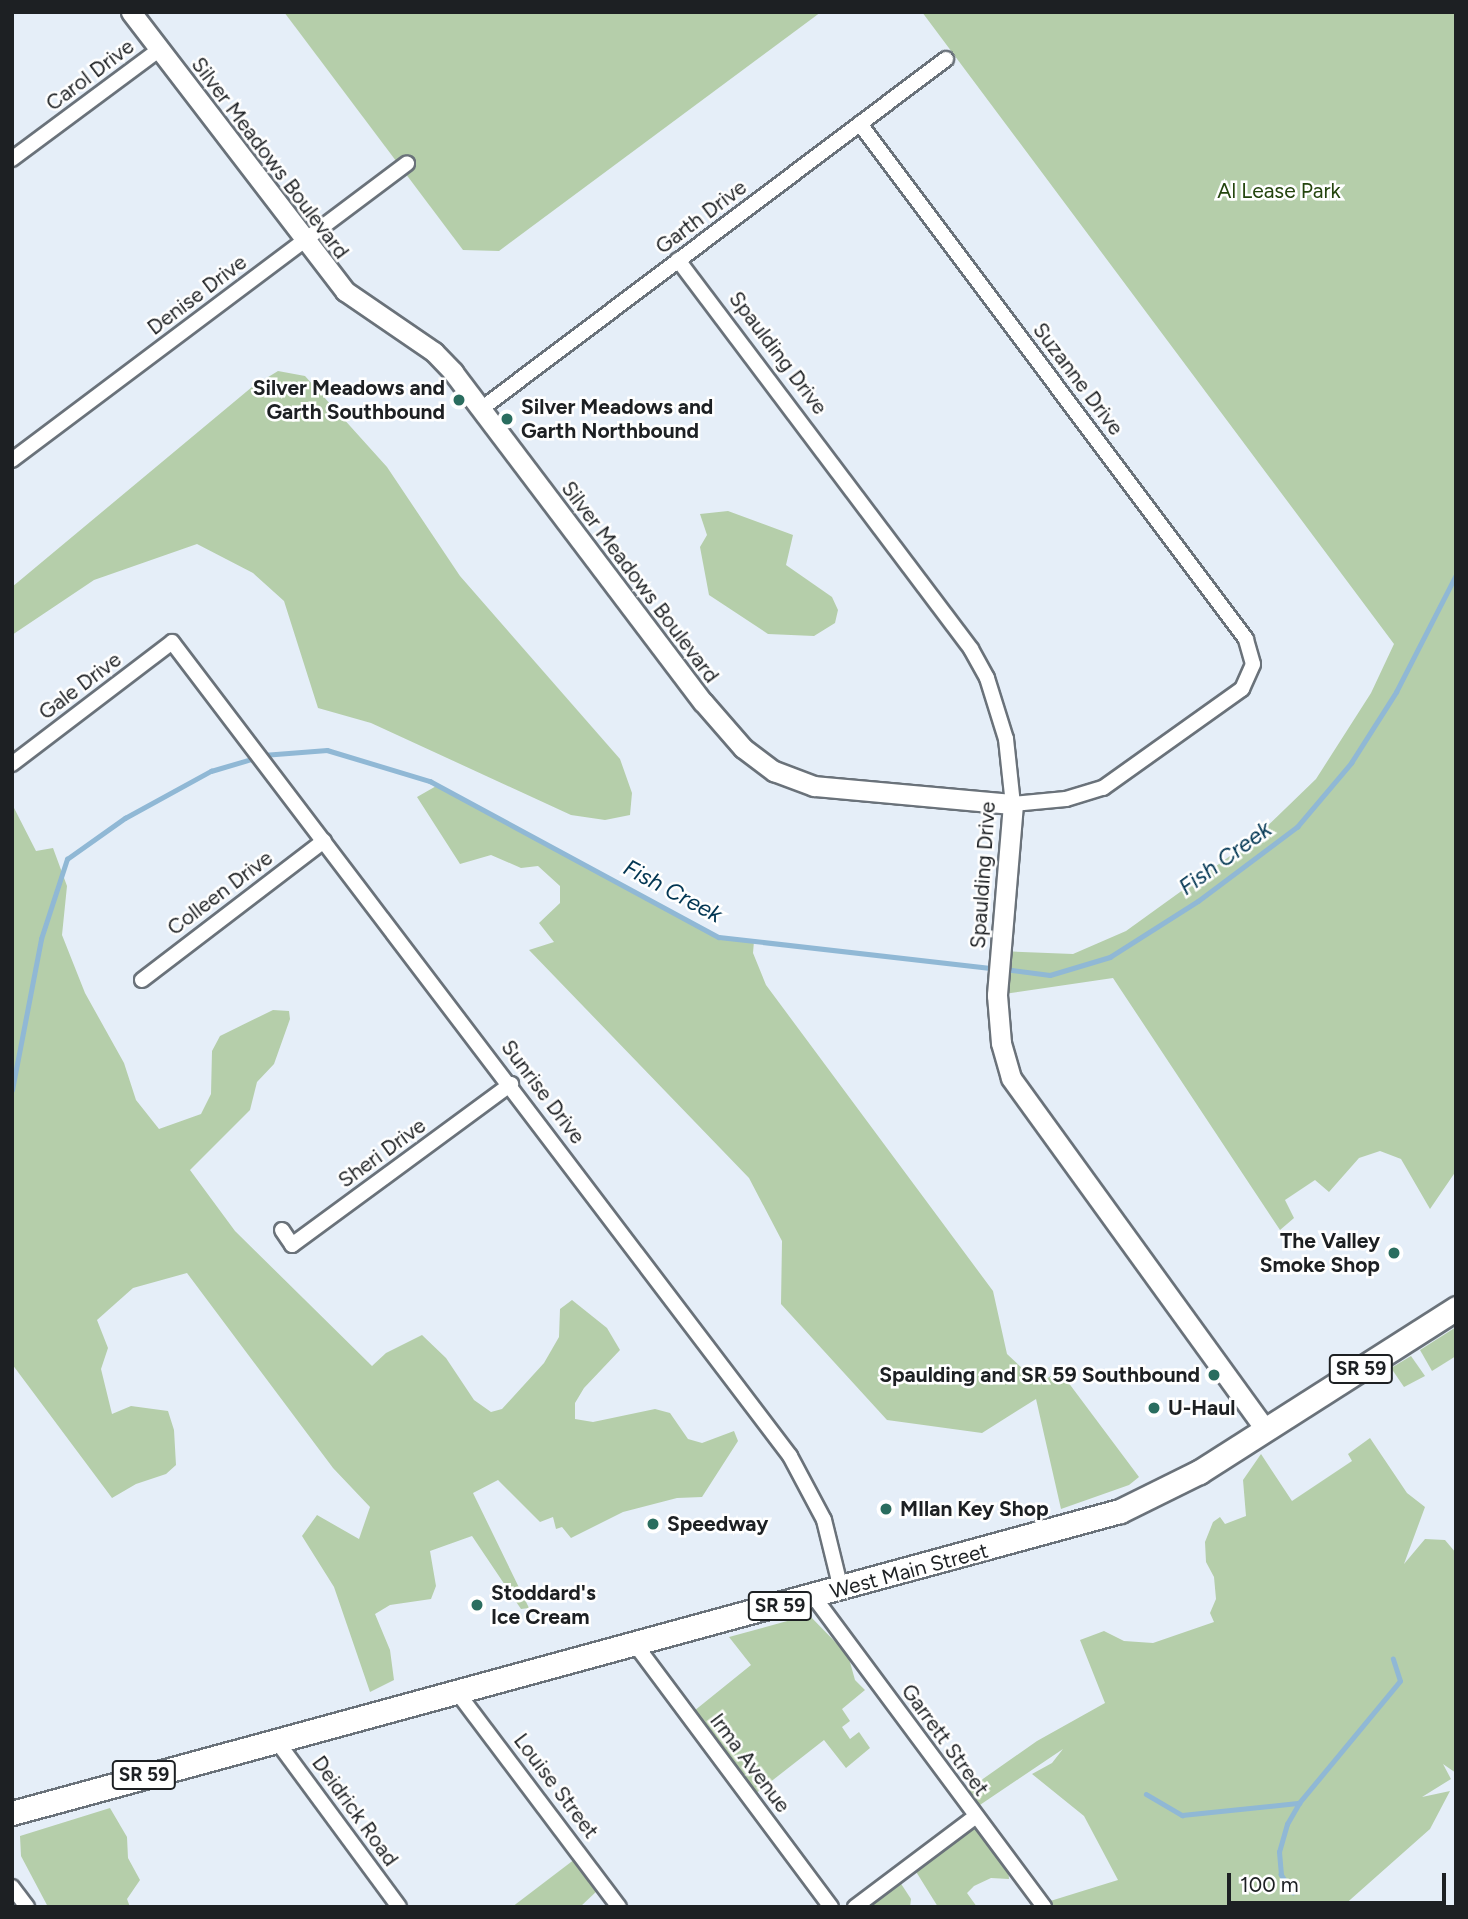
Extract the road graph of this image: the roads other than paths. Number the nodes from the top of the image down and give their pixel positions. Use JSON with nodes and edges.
{"nodes":[{"id":1,"x":131,"y":12,"type":"edge"},
{"id":2,"x":159,"y":50,"type":"junction"},
{"id":3,"x":946,"y":59,"type":"dead end"},
{"id":4,"x":860,"y":124,"type":"junction"},
{"id":5,"x":12,"y":159,"type":"edge"},
{"id":6,"x":407,"y":163,"type":"dead end"},
{"id":7,"x":304,"y":241,"type":"junction"},
{"id":8,"x":678,"y":260,"type":"junction"},
{"id":9,"x":481,"y":409,"type":"junction"},
{"id":10,"x":12,"y":460,"type":"edge"},
{"id":11,"x":172,"y":642,"type":"joint"},
{"id":12,"x":1253,"y":664,"type":"joint"},
{"id":13,"x":12,"y":764,"type":"edge"},
{"id":14,"x":1013,"y":804,"type":"junction"},
{"id":15,"x":324,"y":841,"type":"junction"},
{"id":16,"x":142,"y":980,"type":"dead end"},
{"id":17,"x":511,"y":1084,"type":"junction"},
{"id":18,"x":282,"y":1230,"type":"dead end"},
{"id":19,"x":1456,"y":1308,"type":"edge"},
{"id":20,"x":1266,"y":1430,"type":"junction"},
{"id":21,"x":841,"y":1589,"type":"junction"},
{"id":22,"x":814,"y":1597,"type":"junction"},
{"id":23,"x":635,"y":1644,"type":"junction"},
{"id":24,"x":457,"y":1692,"type":"junction"},
{"id":25,"x":276,"y":1740,"type":"junction"},
{"id":26,"x":12,"y":1813,"type":"edge"},
{"id":27,"x":975,"y":1817,"type":"junction"},
{"id":28,"x":12,"y":1887,"type":"edge"},
{"id":29,"x":27,"y":1907,"type":"edge"},
{"id":30,"x":399,"y":1907,"type":"edge"},
{"id":31,"x":619,"y":1907,"type":"edge"},
{"id":32,"x":831,"y":1907,"type":"edge"},
{"id":33,"x":855,"y":1907,"type":"edge"},
{"id":34,"x":1044,"y":1907,"type":"edge"}],
"edges":[{"from":1,"to":2,"type":"street","name":"Silver Meadows Boulevard"},
{"from":2,"to":5,"type":"street","name":"Carol Drive"},
{"from":2,"to":7,"type":"street","name":"Silver Meadows Boulevard"},
{"from":3,"to":4,"type":"street","name":"Garth Drive"},
{"from":4,"to":8,"type":"street","name":"Garth Drive"},
{"from":4,"to":12,"type":"street","name":"Suzanne Drive"},
{"from":6,"to":7,"type":"street","name":"Denise Drive"},
{"from":7,"to":9,"type":"street","name":"Silver Meadows Boulevard"},
{"from":7,"to":10,"type":"street","name":"Denise Drive"},
{"from":8,"to":9,"type":"street","name":"Garth Drive"},
{"from":8,"to":14,"type":"street","name":"Spaulding Drive"},
{"from":9,"to":14,"type":"street","name":"Silver Meadows Boulevard"},
{"from":11,"to":13,"type":"street","name":"Gale Drive"},
{"from":11,"to":15,"type":"street","name":"Sunrise Drive"},
{"from":12,"to":14,"type":"street","name":"Silver Meadows Boulevard"},
{"from":14,"to":20,"type":"street","name":"Spaulding Drive"},
{"from":15,"to":16,"type":"street","name":"Colleen Drive"},
{"from":15,"to":17,"type":"street","name":"Sunrise Drive"},
{"from":17,"to":18,"type":"street","name":"Sheri Drive"},
{"from":17,"to":21,"type":"street","name":"Sunrise Drive"},
{"from":19,"to":20,"type":"main road","name":"West Main Street","number":"SR 59"},
{"from":20,"to":21,"type":"main road","name":"West Main Street","number":"SR 59"},
{"from":21,"to":22,"type":"main road","name":"West Main Street","number":"SR 59"},
{"from":22,"to":23,"type":"main road","name":"West Main Street","number":"SR 59"},
{"from":22,"to":27,"type":"street","name":"Garrett Street"},
{"from":23,"to":24,"type":"main road","name":"West Main Street","number":"SR 59"},
{"from":23,"to":32,"type":"street","name":"Irma Avenue"},
{"from":24,"to":25,"type":"main road","name":"West Main Street","number":"SR 59"},
{"from":24,"to":31,"type":"street","name":"Louise Street"},
{"from":25,"to":26,"type":"main road","number":"SR 59"},
{"from":25,"to":30,"type":"street","name":"Deidrick Road"},
{"from":27,"to":33,"type":"street"},
{"from":27,"to":34,"type":"street","name":"Garrett Street"},
{"from":28,"to":29,"type":"street"}]}
